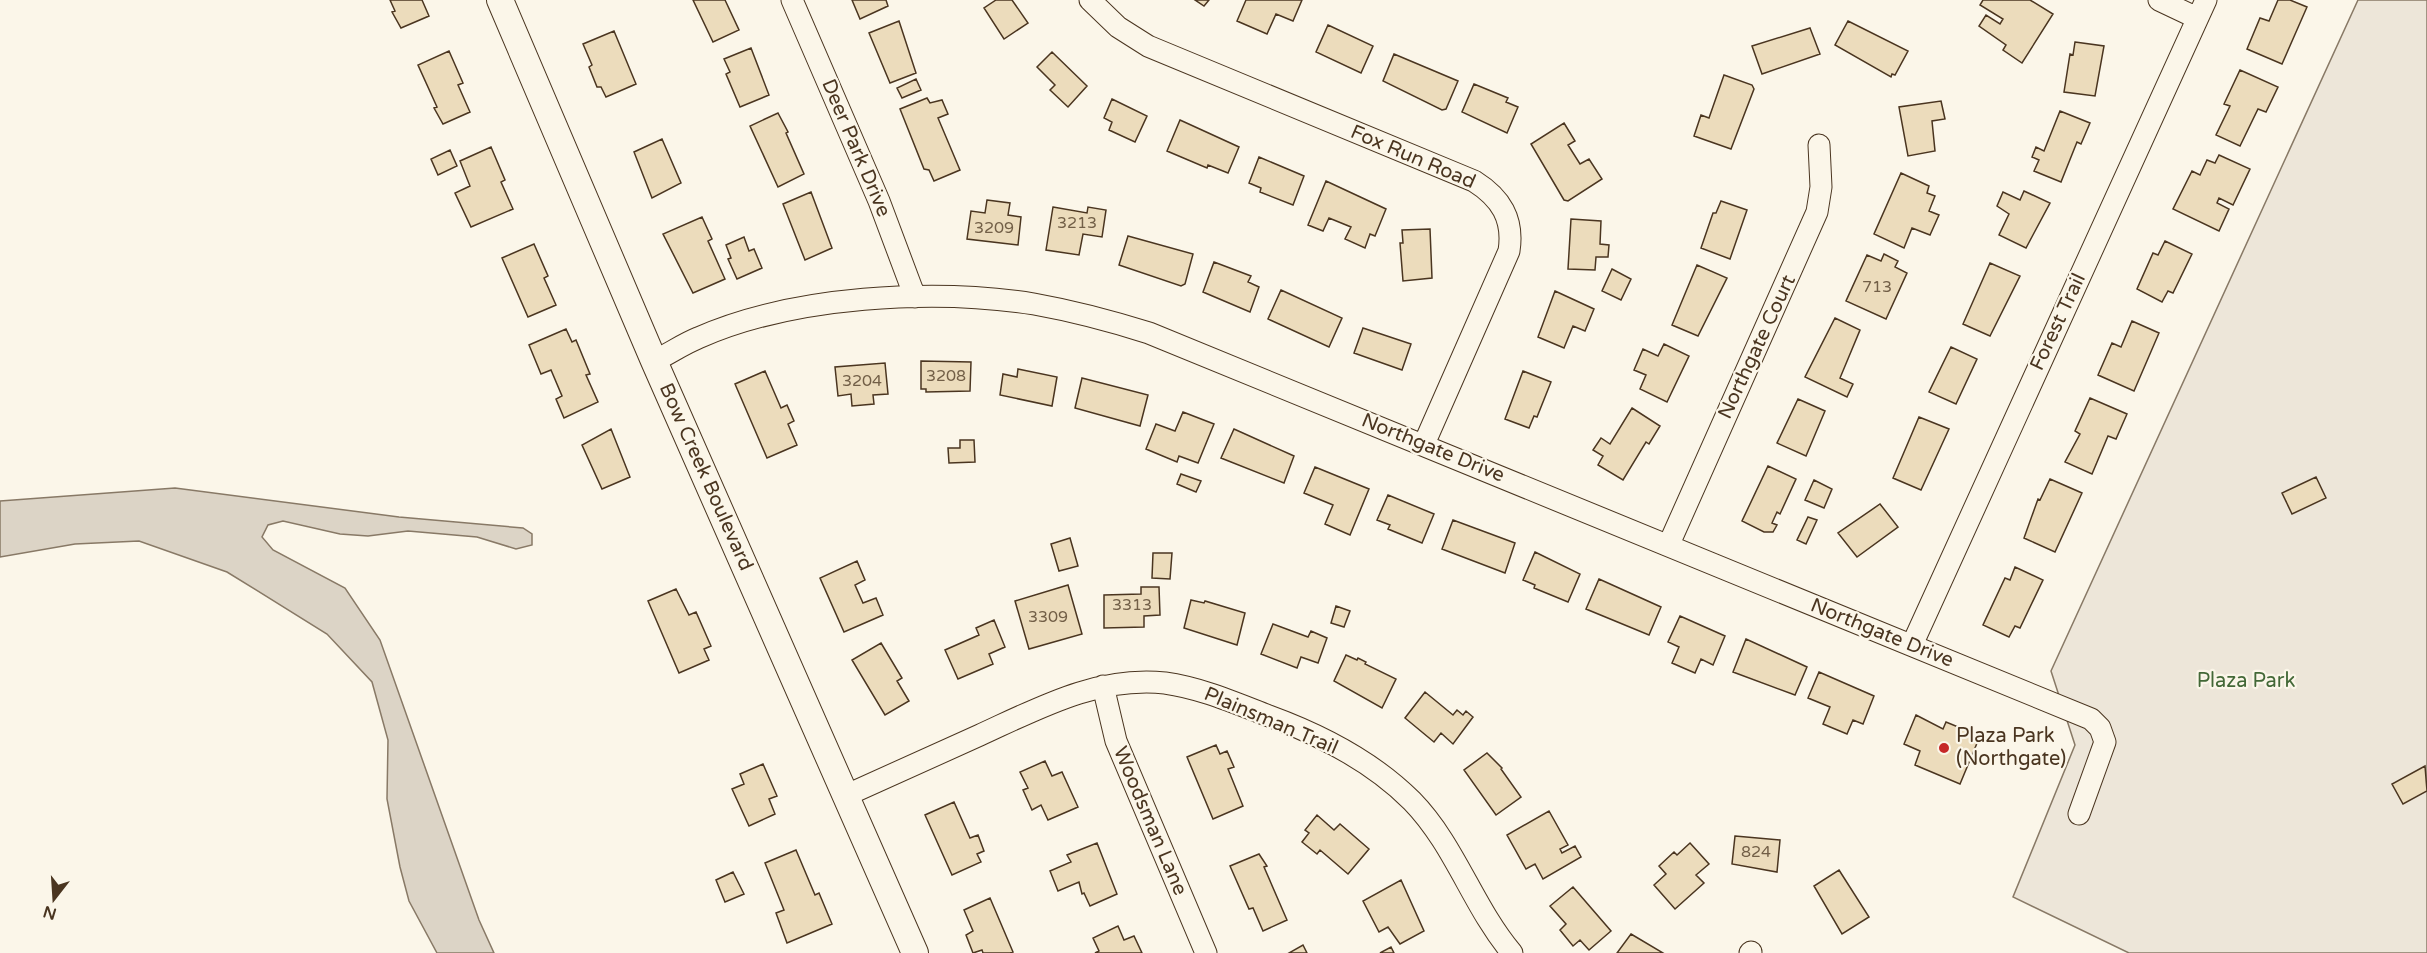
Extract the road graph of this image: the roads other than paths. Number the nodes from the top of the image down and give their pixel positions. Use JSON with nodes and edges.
{"nodes":[{"id":1,"x":500,"y":0,"type":"edge"},
{"id":2,"x":792,"y":0,"type":"edge"},
{"id":3,"x":1090,"y":0,"type":"edge"},
{"id":4,"x":2159,"y":0,"type":"edge"},
{"id":5,"x":2202,"y":9,"type":"edge"},
{"id":6,"x":1819,"y":145,"type":"dead end"},
{"id":7,"x":915,"y":297,"type":"junction"},
{"id":8,"x":654,"y":362,"type":"junction"},
{"id":9,"x":1424,"y":444,"type":"junction"},
{"id":10,"x":1669,"y":544,"type":"junction"},
{"id":11,"x":1912,"y":645,"type":"junction"},
{"id":12,"x":1103,"y":686,"type":"junction"},
{"id":13,"x":847,"y":795,"type":"junction"},
{"id":14,"x":2079,"y":814,"type":"dead end"},
{"id":15,"x":915,"y":953,"type":"edge"},
{"id":16,"x":1206,"y":953,"type":"edge"},
{"id":17,"x":1512,"y":953,"type":"edge"}],
"edges":[{"from":1,"to":8,"type":"street","name":"Bow Creek Boulevard"},
{"from":2,"to":7,"type":"street","name":"Deer Park Drive"},
{"from":3,"to":9,"type":"street","name":"Fox Run Road"},
{"from":4,"to":5,"type":"street"},
{"from":5,"to":11,"type":"street","name":"Forest Trail"},
{"from":6,"to":10,"type":"street","name":"Northgate Court"},
{"from":7,"to":8,"type":"street","name":"Northgate Drive"},
{"from":7,"to":9,"type":"street","name":"Northgate Drive"},
{"from":8,"to":13,"type":"street","name":"Bow Creek Boulevard"},
{"from":9,"to":10,"type":"street","name":"Northgate Drive"},
{"from":10,"to":11,"type":"street","name":"Northgate Drive"},
{"from":11,"to":14,"type":"street","name":"Northgate Drive"},
{"from":12,"to":13,"type":"street","name":"Plainsman Trail"},
{"from":12,"to":16,"type":"street","name":"Woodsman Lane"},
{"from":12,"to":17,"type":"street","name":"Plainsman Trail"},
{"from":13,"to":15,"type":"street","name":"Bow Creek Boulevard"}]}
